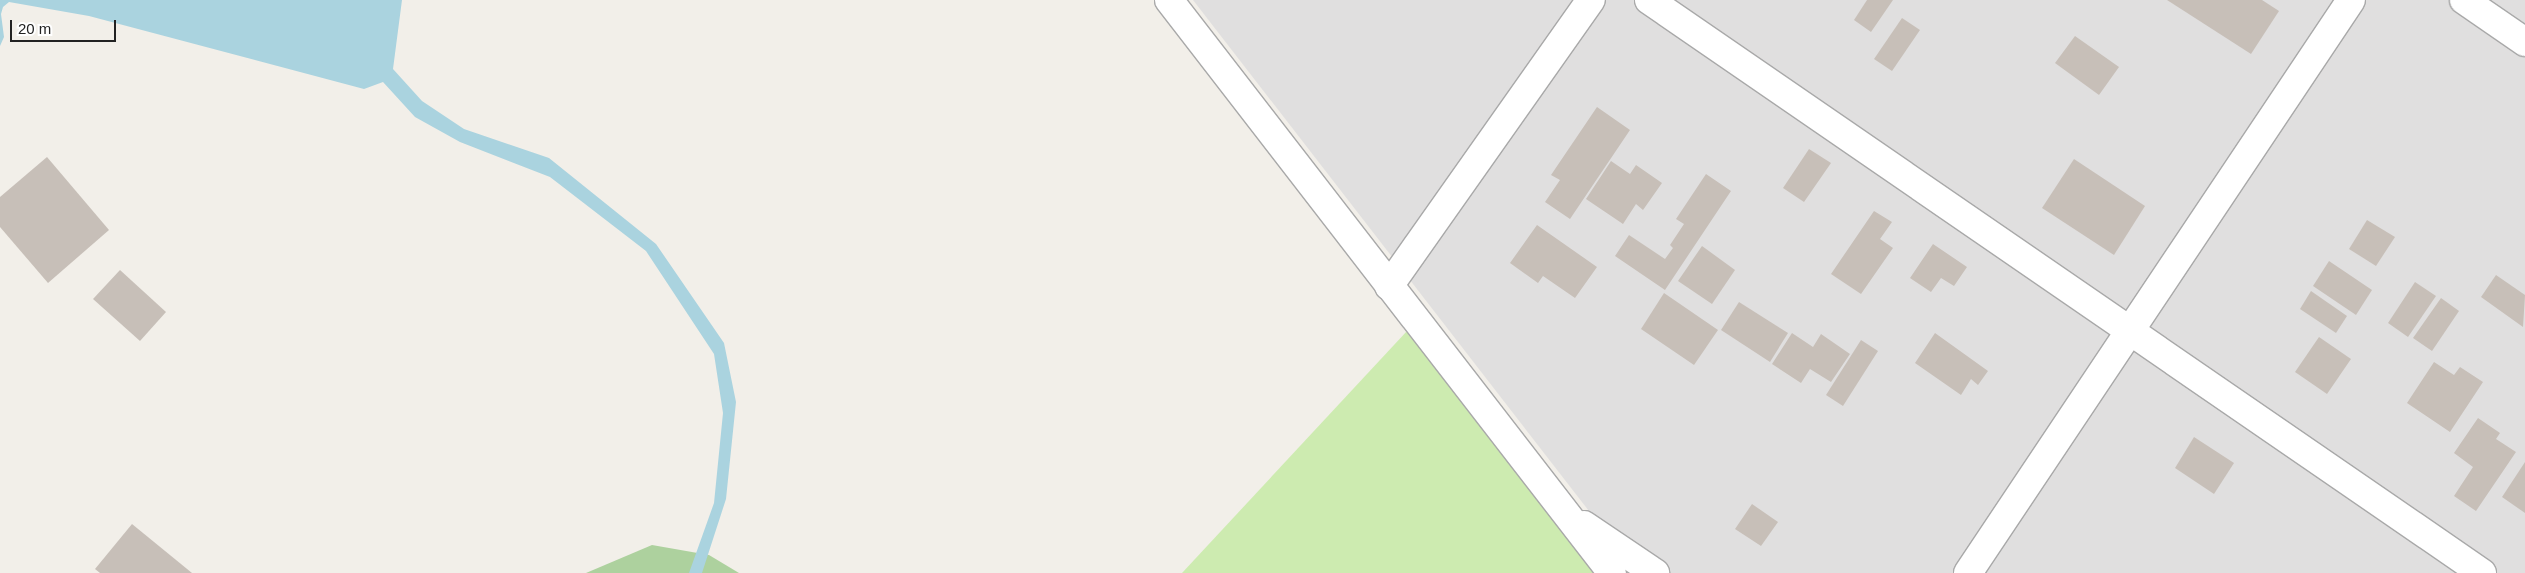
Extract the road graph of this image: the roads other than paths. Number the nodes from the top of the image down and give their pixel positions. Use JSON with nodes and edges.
{"nodes":[{"id":1,"x":1169,"y":0,"type":"edge"},
{"id":2,"x":1591,"y":0,"type":"edge"},
{"id":3,"x":1650,"y":0,"type":"edge"},
{"id":4,"x":2351,"y":0,"type":"edge"},
{"id":5,"x":2464,"y":0,"type":"edge"},
{"id":6,"x":2525,"y":42,"type":"edge"},
{"id":7,"x":1389,"y":286,"type":"junction"},
{"id":8,"x":2130,"y":331,"type":"junction"},
{"id":9,"x":1565,"y":512,"type":"junction"},
{"id":10,"x":1612,"y":573,"type":"edge"},
{"id":11,"x":1655,"y":573,"type":"edge"},
{"id":12,"x":1968,"y":573,"type":"edge"},
{"id":13,"x":2482,"y":573,"type":"edge"}],
"edges":[{"from":1,"to":7,"type":"street"},
{"from":2,"to":7,"type":"street"},
{"from":3,"to":8,"type":"street"},
{"from":4,"to":8,"type":"street"},
{"from":5,"to":6,"type":"street"},
{"from":7,"to":9,"type":"street"},
{"from":8,"to":12,"type":"street"},
{"from":8,"to":13,"type":"street"},
{"from":9,"to":10,"type":"street"},
{"from":9,"to":11,"type":"street"}]}
